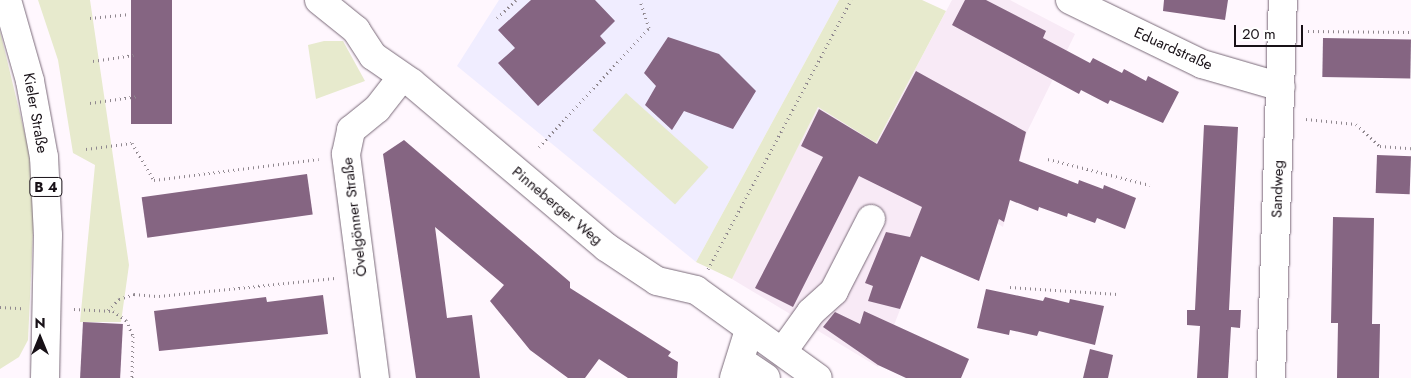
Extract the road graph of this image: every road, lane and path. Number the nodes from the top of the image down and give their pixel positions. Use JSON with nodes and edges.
{"nodes":[{"id":1,"x":7,"y":0,"type":"edge"},
{"id":2,"x":318,"y":0,"type":"edge"},
{"id":3,"x":516,"y":0,"type":"edge"},
{"id":4,"x":640,"y":0,"type":"edge"},
{"id":5,"x":851,"y":0,"type":"edge"},
{"id":6,"x":1070,"y":0,"type":"edge"},
{"id":7,"x":1283,"y":0,"type":"edge"},
{"id":8,"x":130,"y":14,"type":"dead end"},
{"id":9,"x":90,"y":18,"type":"dead end"},
{"id":10,"x":497,"y":18,"type":"dead end"},
{"id":11,"x":1308,"y":31,"type":"dead end"},
{"id":12,"x":1411,"y":32,"type":"edge"},
{"id":13,"x":134,"y":55,"type":"dead end"},
{"id":14,"x":93,"y":61,"type":"dead end"},
{"id":15,"x":402,"y":77,"type":"junction"},
{"id":16,"x":1281,"y":87,"type":"junction"},
{"id":17,"x":139,"y":96,"type":"dead end"},
{"id":18,"x":90,"y":103,"type":"dead end"},
{"id":19,"x":1306,"y":119,"type":"dead end"},
{"id":20,"x":539,"y":147,"type":"dead end"},
{"id":21,"x":1411,"y":148,"type":"edge"},
{"id":22,"x":86,"y":149,"type":"dead end"},
{"id":23,"x":319,"y":159,"type":"dead end"},
{"id":24,"x":1048,"y":159,"type":"dead end"},
{"id":25,"x":1150,"y":185,"type":"dead end"},
{"id":26,"x":871,"y":219,"type":"dead end"},
{"id":27,"x":708,"y":270,"type":"dead end"},
{"id":28,"x":335,"y":278,"type":"dead end"},
{"id":29,"x":1010,"y":286,"type":"dead end"},
{"id":30,"x":1118,"y":294,"type":"dead end"},
{"id":31,"x":0,"y":307,"type":"edge"},
{"id":32,"x":26,"y":308,"type":"dead end"},
{"id":33,"x":74,"y":309,"type":"dead end"},
{"id":34,"x":108,"y":310,"type":"junction"},
{"id":35,"x":749,"y":330,"type":"junction"},
{"id":36,"x":46,"y":348,"type":"junction"},
{"id":37,"x":783,"y":351,"type":"junction"},
{"id":38,"x":738,"y":370,"type":"edge"},
{"id":39,"x":22,"y":378,"type":"edge"},
{"id":40,"x":45,"y":378,"type":"edge"},
{"id":41,"x":132,"y":378,"type":"edge"},
{"id":42,"x":375,"y":378,"type":"edge"},
{"id":43,"x":766,"y":378,"type":"edge"},
{"id":44,"x":818,"y":378,"type":"edge"},
{"id":45,"x":1271,"y":378,"type":"edge"}],
"edges":[{"from":1,"to":36,"type":"street","name":"Kieler Straße","number":"B 4"},
{"from":2,"to":15,"type":"street","name":"Pinneberger Weg"},
{"from":3,"to":10,"type":"path"},
{"from":4,"to":20,"type":"path"},
{"from":5,"to":27,"type":"path"},
{"from":6,"to":16,"type":"street","name":"Eduardstraße"},
{"from":7,"to":16,"type":"street","name":"Sandweg"},
{"from":8,"to":9,"type":"path"},
{"from":11,"to":12,"type":"path"},
{"from":13,"to":14,"type":"path"},
{"from":15,"to":35,"type":"street","name":"Pinneberger Weg"},
{"from":15,"to":42,"type":"street","name":"Övelgönner Straße"},
{"from":16,"to":45,"type":"street","name":"Sandweg"},
{"from":17,"to":18,"type":"path"},
{"from":19,"to":21,"type":"path"},
{"from":22,"to":23,"type":"path"},
{"from":24,"to":25,"type":"path"},
{"from":26,"to":37,"type":"street"},
{"from":28,"to":34,"type":"path"},
{"from":29,"to":30,"type":"path"},
{"from":31,"to":32,"type":"path"},
{"from":33,"to":34,"type":"path"},
{"from":34,"to":41,"type":"path"},
{"from":35,"to":37,"type":"street","name":"Pinneberger Weg"},
{"from":35,"to":38,"type":"street"},
{"from":36,"to":39,"type":"street"},
{"from":36,"to":40,"type":"street","name":"Kieler Straße","number":"B 4"},
{"from":37,"to":44,"type":"street","name":"Pinneberger Weg"},
{"from":38,"to":43,"type":"street"}]}
